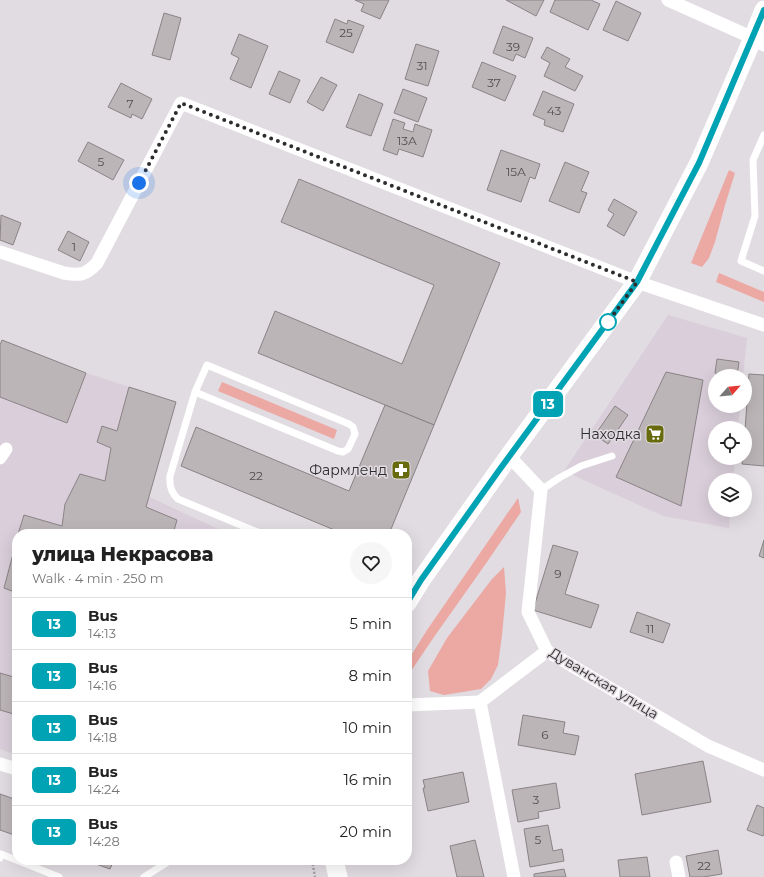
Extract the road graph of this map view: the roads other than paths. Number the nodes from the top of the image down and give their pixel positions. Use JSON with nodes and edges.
{"nodes":[{"id":1,"x":668,"y":0,"type":"edge"},
{"id":2,"x":764,"y":10,"type":"edge"},
{"id":3,"x":758,"y":42,"type":"edge"},
{"id":4,"x":764,"y":135,"type":"edge"},
{"id":5,"x":0,"y":252,"type":"edge"},
{"id":6,"x":764,"y":272,"type":"edge"},
{"id":7,"x":637,"y":282,"type":"junction"},
{"id":8,"x":764,"y":325,"type":"edge"},
{"id":9,"x":195,"y":392,"type":"junction"},
{"id":10,"x":509,"y":456,"type":"junction"},
{"id":11,"x":612,"y":456,"type":"dead end"},
{"id":12,"x":541,"y":490,"type":"junction"},
{"id":13,"x":250,"y":529,"type":"edge"},
{"id":14,"x":412,"y":592,"type":"edge"},
{"id":15,"x":547,"y":651,"type":"junction"},
{"id":16,"x":480,"y":702,"type":"junction"},
{"id":17,"x":412,"y":705,"type":"edge"},
{"id":18,"x":0,"y":764,"type":"edge"},
{"id":19,"x":12,"y":768,"type":"edge"},
{"id":20,"x":764,"y":770,"type":"edge"},
{"id":21,"x":0,"y":858,"type":"edge"},
{"id":22,"x":12,"y":858,"type":"edge"},
{"id":23,"x":676,"y":862,"type":"dead end"},
{"id":24,"x":29,"y":865,"type":"edge"},
{"id":25,"x":163,"y":865,"type":"edge"},
{"id":26,"x":335,"y":865,"type":"edge"},
{"id":27,"x":59,"y":877,"type":"edge"},
{"id":28,"x":144,"y":877,"type":"edge"},
{"id":29,"x":338,"y":877,"type":"edge"},
{"id":30,"x":514,"y":877,"type":"edge"},
{"id":31,"x":679,"y":877,"type":"edge"}],
"edges":[{"from":1,"to":3,"type":"street"},
{"from":2,"to":3,"type":"main road"},
{"from":3,"to":7,"type":"main road"},
{"from":4,"to":6,"type":"lane"},
{"from":5,"to":7,"type":"street"},
{"from":7,"to":8,"type":"street"},
{"from":7,"to":10,"type":"main road"},
{"from":9,"to":9,"type":"lane"},
{"from":9,"to":13,"type":"lane"},
{"from":10,"to":12,"type":"street"},
{"from":10,"to":14,"type":"main road"},
{"from":11,"to":12,"type":"lane"},
{"from":12,"to":15,"type":"street","name":"Дуванская улица"},
{"from":15,"to":16,"type":"street"},
{"from":15,"to":20,"type":"street","name":"Дуванская улица"},
{"from":16,"to":17,"type":"street"},
{"from":16,"to":30,"type":"street"},
{"from":18,"to":19,"type":"street"},
{"from":21,"to":22,"type":"lane"},
{"from":23,"to":31,"type":"street"},
{"from":24,"to":27,"type":"lane"},
{"from":25,"to":28,"type":"lane"},
{"from":26,"to":29,"type":"main road"}]}
